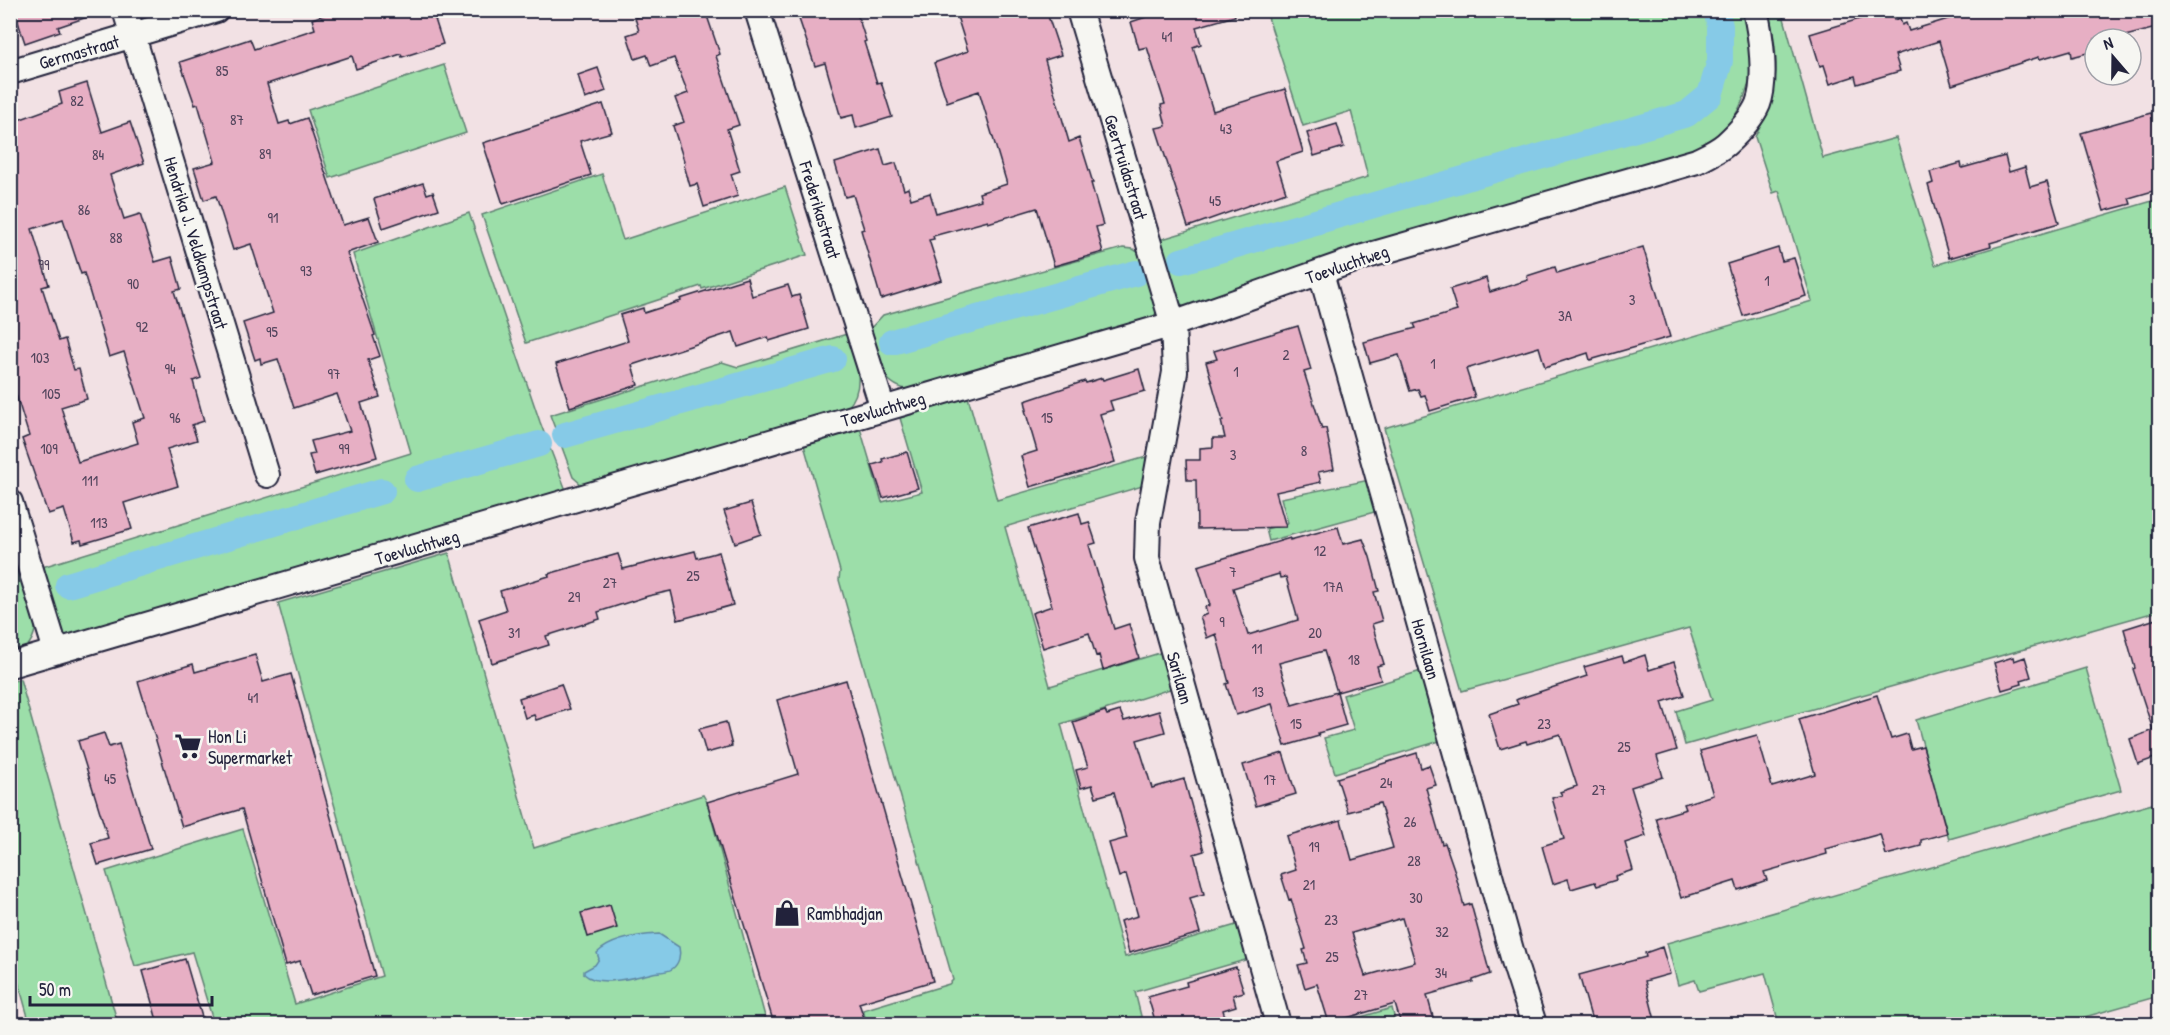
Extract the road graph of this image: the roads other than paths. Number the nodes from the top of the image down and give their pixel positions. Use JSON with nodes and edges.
{"nodes":[{"id":1,"x":125,"y":10,"type":"edge"},
{"id":2,"x":216,"y":10,"type":"edge"},
{"id":3,"x":757,"y":10,"type":"edge"},
{"id":4,"x":1079,"y":10,"type":"edge"},
{"id":5,"x":1755,"y":10,"type":"edge"},
{"id":6,"x":133,"y":36,"type":"junction"},
{"id":7,"x":10,"y":72,"type":"edge"},
{"id":8,"x":1321,"y":273,"type":"junction"},
{"id":9,"x":1173,"y":324,"type":"junction"},
{"id":10,"x":883,"y":409,"type":"junction"},
{"id":11,"x":267,"y":475,"type":"dead end"},
{"id":12,"x":10,"y":502,"type":"edge"},
{"id":13,"x":56,"y":651,"type":"junction"},
{"id":14,"x":10,"y":665,"type":"edge"},
{"id":15,"x":1278,"y":1024,"type":"edge"},
{"id":16,"x":1534,"y":1024,"type":"edge"}],
"edges":[{"from":1,"to":6,"type":"street","name":"Hendrika J. Veldkampstraat"},
{"from":2,"to":6,"type":"street","name":"Germastraat"},
{"from":3,"to":10,"type":"street","name":"Frederikastraat"},
{"from":4,"to":9,"type":"street","name":"Geertruidastraat"},
{"from":5,"to":8,"type":"street","name":"Toevluchtweg"},
{"from":6,"to":7,"type":"street","name":"Germastraat"},
{"from":6,"to":11,"type":"street","name":"Hendrika J. Veldkampstraat"},
{"from":8,"to":9,"type":"street","name":"Toevluchtweg"},
{"from":8,"to":16,"type":"street","name":"Hornilaan"},
{"from":9,"to":10,"type":"street","name":"Toevluchtweg"},
{"from":9,"to":15,"type":"street","name":"Sarilaan"},
{"from":10,"to":13,"type":"street","name":"Toevluchtweg"},
{"from":12,"to":13,"type":"street"},
{"from":13,"to":14,"type":"street","name":"Toevluchtweg"}]}
